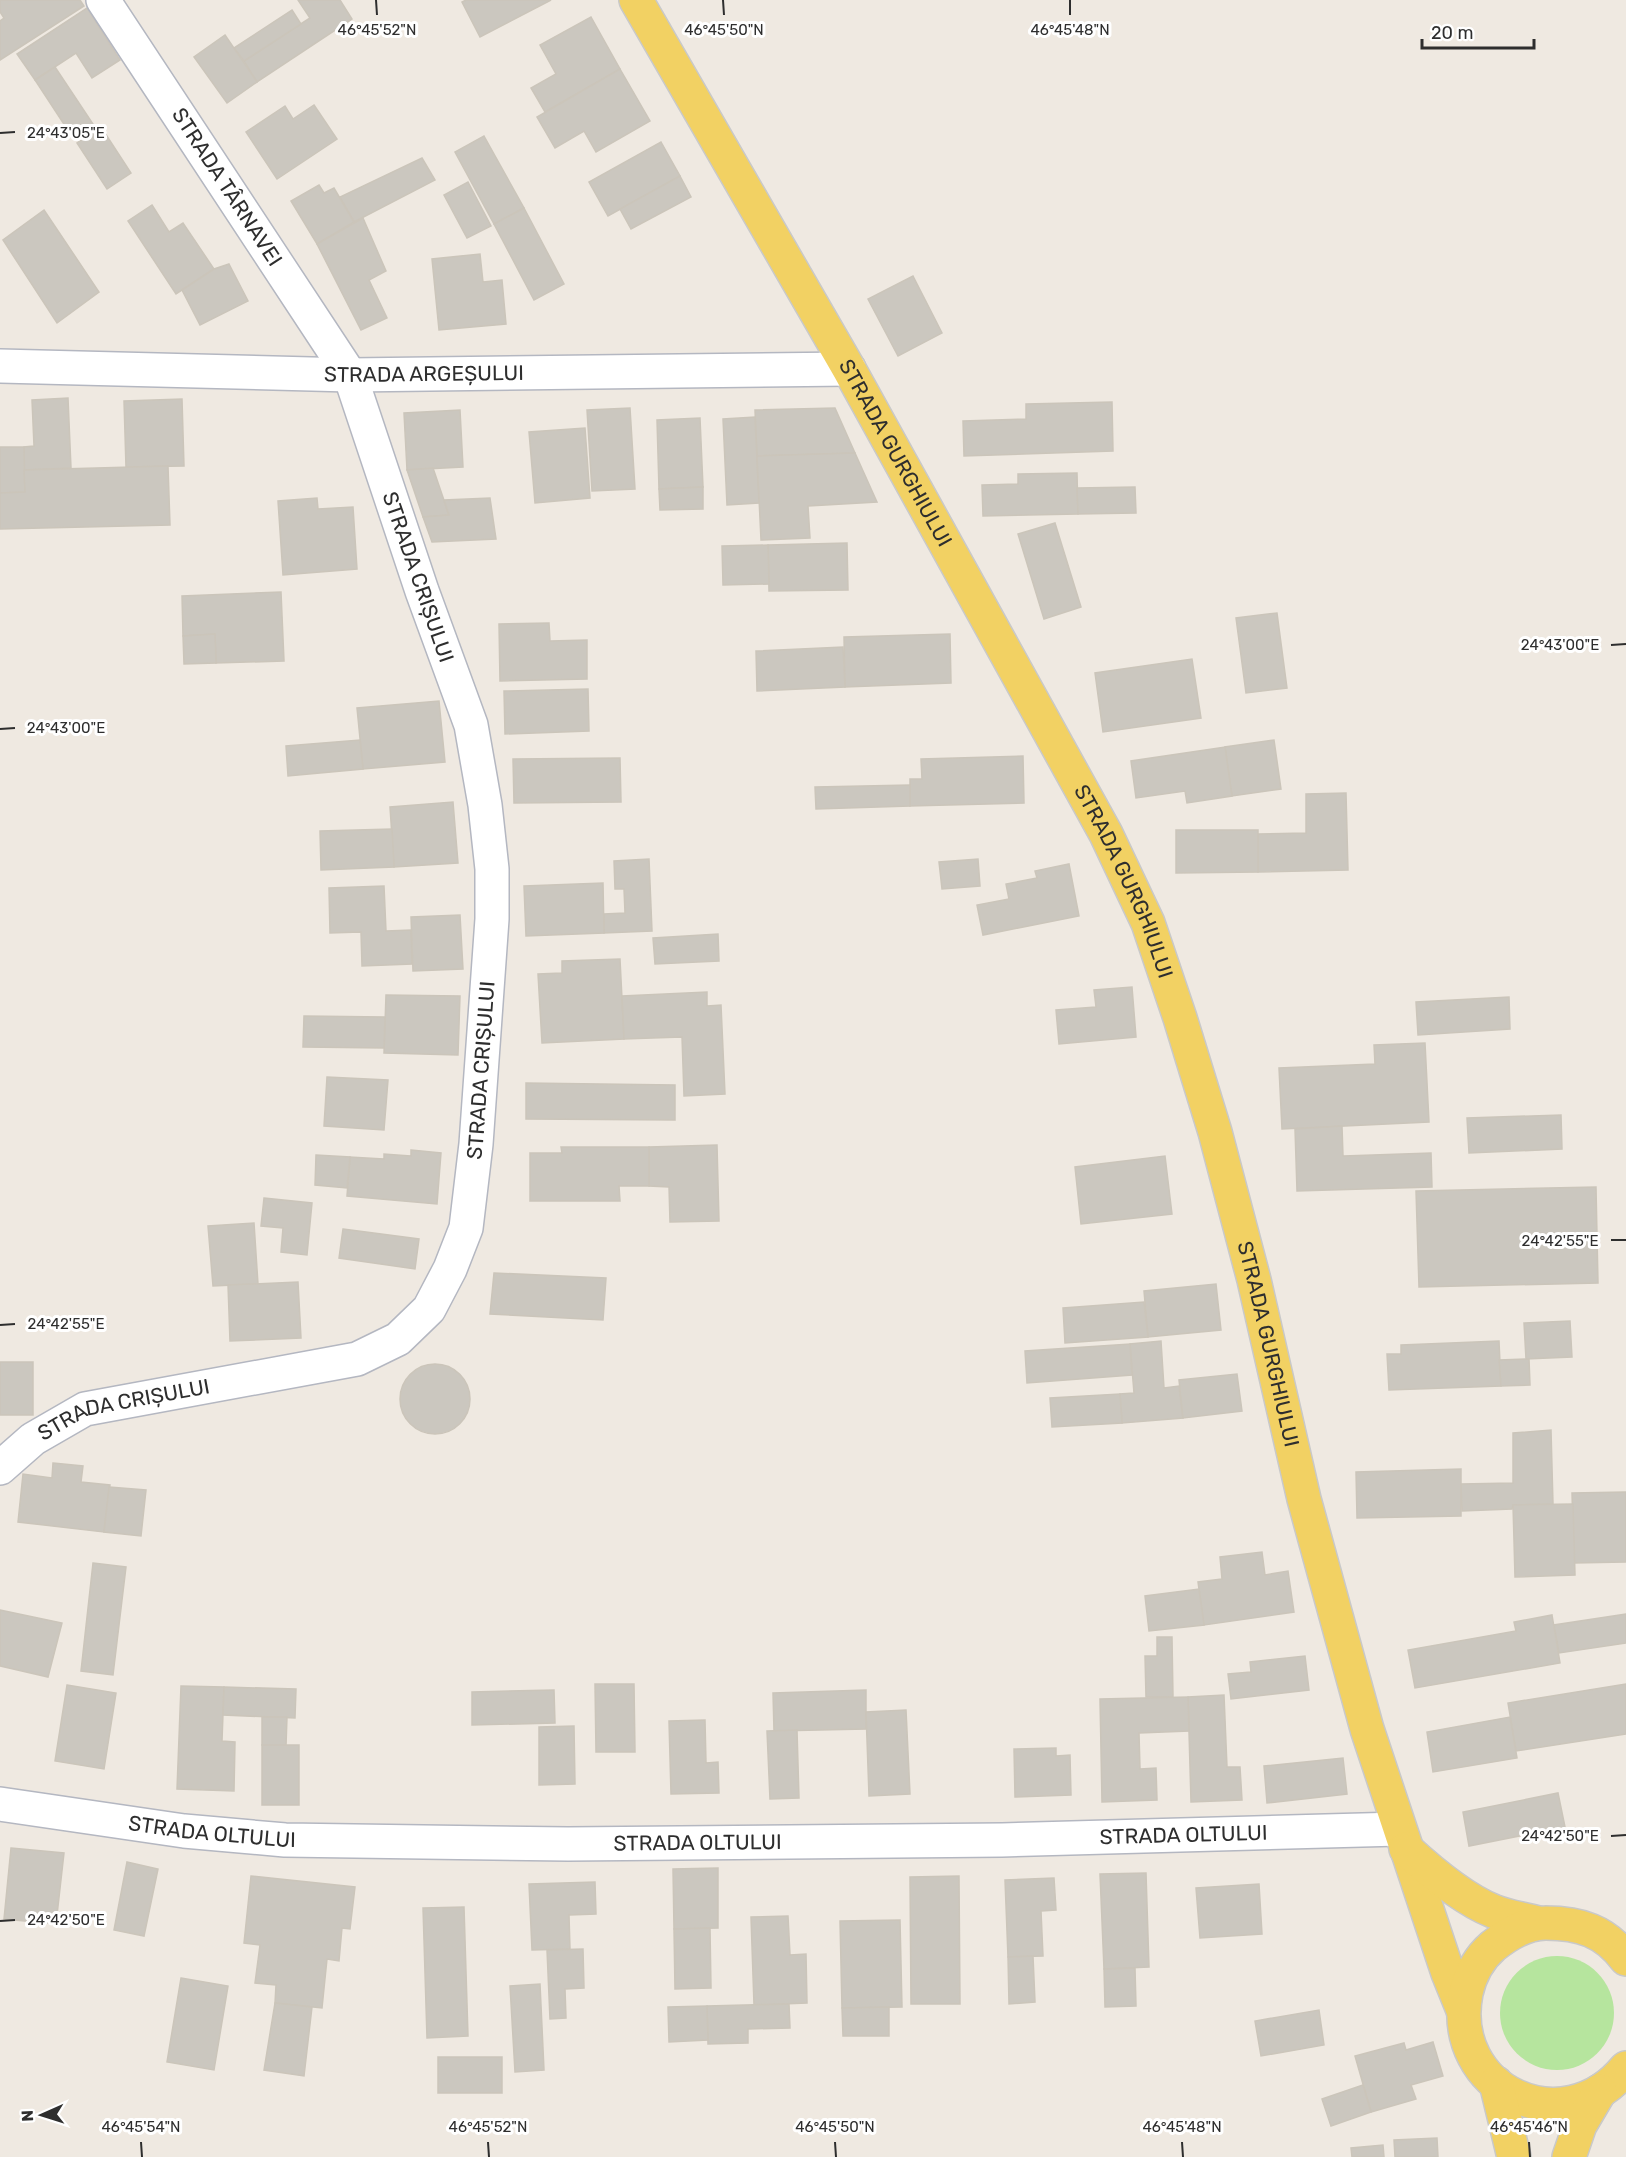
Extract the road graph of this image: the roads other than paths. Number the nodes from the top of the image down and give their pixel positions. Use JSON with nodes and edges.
{"nodes":[{"id":1,"x":103,"y":0,"type":"edge"},
{"id":2,"x":636,"y":0,"type":"edge"},
{"id":3,"x":0,"y":366,"type":"edge"},
{"id":4,"x":849,"y":369,"type":"junction"},
{"id":5,"x":350,"y":375,"type":"junction"},
{"id":6,"x":0,"y":1468,"type":"edge"},
{"id":7,"x":0,"y":1804,"type":"edge"},
{"id":8,"x":1402,"y":1839,"type":"junction"},
{"id":9,"x":1538,"y":1923,"type":"junction"},
{"id":10,"x":1612,"y":1934,"type":"edge"},
{"id":11,"x":1626,"y":1959,"type":"edge"},
{"id":12,"x":1463,"y":2010,"type":"junction"},
{"id":13,"x":1626,"y":2068,"type":"edge"},
{"id":14,"x":1496,"y":2083,"type":"junction"},
{"id":15,"x":1600,"y":2091,"type":"junction"},
{"id":16,"x":1514,"y":2157,"type":"edge"},
{"id":17,"x":1569,"y":2157,"type":"edge"}],
"edges":[{"from":1,"to":5,"type":"street","name":"STRADA TÂRNAVEI"},
{"from":2,"to":4,"type":"main road","name":"STRADA GURGHIULUI"},
{"from":3,"to":5,"type":"street","name":"STRADA ARGEȘULUI"},
{"from":4,"to":5,"type":"street","name":"STRADA ARGEȘULUI"},
{"from":4,"to":8,"type":"main road","name":"STRADA GURGHIULUI"},
{"from":5,"to":6,"type":"street","name":"STRADA CRIȘULUI"},
{"from":7,"to":8,"type":"street","name":"STRADA OLTULUI"},
{"from":8,"to":9,"type":"main road","name":"STRADA GURGHIULUI"},
{"from":8,"to":12,"type":"main road","name":"STRADA GURGHIULUI"},
{"from":9,"to":10,"type":"main road"},
{"from":9,"to":12,"type":"main road"},
{"from":10,"to":11,"type":"main road"},
{"from":12,"to":14,"type":"main road"},
{"from":13,"to":15,"type":"main road"},
{"from":14,"to":15,"type":"main road"},
{"from":14,"to":16,"type":"main road"},
{"from":15,"to":17,"type":"main road"}]}
